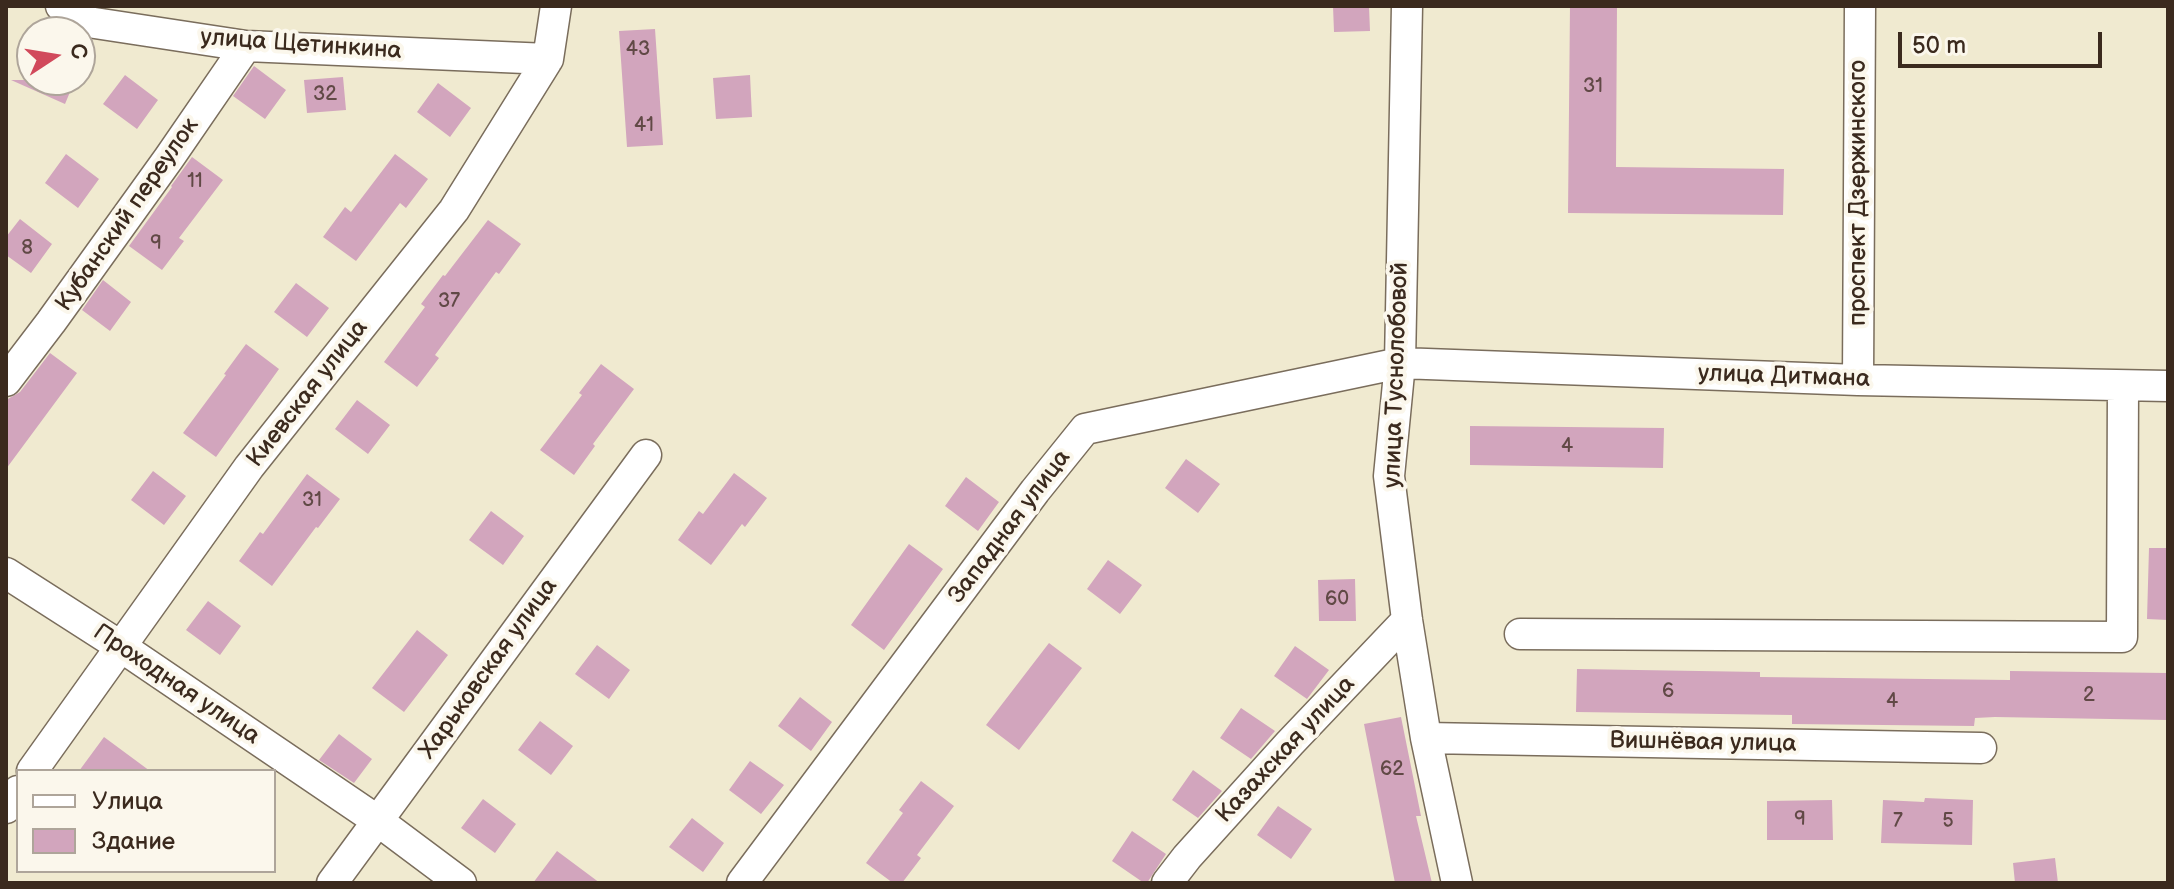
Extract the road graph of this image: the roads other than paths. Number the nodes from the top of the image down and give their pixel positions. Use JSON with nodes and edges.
{"nodes":[{"id":1,"x":61,"y":6,"type":"edge"},
{"id":2,"x":556,"y":6,"type":"edge"},
{"id":3,"x":1407,"y":6,"type":"edge"},
{"id":4,"x":1860,"y":6,"type":"edge"},
{"id":5,"x":246,"y":46,"type":"junction"},
{"id":6,"x":548,"y":59,"type":"junction"},
{"id":7,"x":1400,"y":363,"type":"junction"},
{"id":8,"x":1858,"y":380,"type":"junction"},
{"id":9,"x":6,"y":381,"type":"edge"},
{"id":10,"x":2123,"y":386,"type":"junction"},
{"id":11,"x":2168,"y":386,"type":"edge"},
{"id":12,"x":646,"y":455,"type":"dead end"},
{"id":13,"x":6,"y":573,"type":"edge"},
{"id":14,"x":1407,"y":620,"type":"junction"},
{"id":15,"x":1520,"y":634,"type":"dead end"},
{"id":16,"x":120,"y":646,"type":"junction"},
{"id":17,"x":1426,"y":738,"type":"junction"},
{"id":18,"x":1981,"y":748,"type":"dead end"},
{"id":19,"x":33,"y":769,"type":"edge"},
{"id":20,"x":378,"y":821,"type":"junction"},
{"id":21,"x":332,"y":883,"type":"edge"},
{"id":22,"x":461,"y":883,"type":"edge"},
{"id":23,"x":742,"y":883,"type":"edge"},
{"id":24,"x":1167,"y":883,"type":"edge"},
{"id":25,"x":1457,"y":883,"type":"edge"}],
"edges":[{"from":1,"to":5,"type":"street","name":"улица Щетинкина"},
{"from":2,"to":6,"type":"street","name":"Киевская улица"},
{"from":3,"to":7,"type":"street","name":"улица Туснолобовой"},
{"from":4,"to":8,"type":"street","name":"проспект Дзержинского"},
{"from":5,"to":6,"type":"street","name":"улица Щетинкина"},
{"from":5,"to":9,"type":"street","name":"Кубанский переулок"},
{"from":6,"to":16,"type":"street","name":"Киевская улица"},
{"from":7,"to":8,"type":"street","name":"улица Дитмана"},
{"from":7,"to":14,"type":"street","name":"улица Туснолобовой"},
{"from":7,"to":23,"type":"street","name":"Западная улица"},
{"from":8,"to":10,"type":"street","name":"улица Дитмана"},
{"from":10,"to":11,"type":"street","name":"улица Дитмана"},
{"from":10,"to":15,"type":"street"},
{"from":12,"to":20,"type":"street","name":"Харьковская улица"},
{"from":13,"to":16,"type":"street","name":"Проходная улица"},
{"from":14,"to":17,"type":"street","name":"улица Туснолобовой"},
{"from":14,"to":24,"type":"street","name":"Казахская улица"},
{"from":16,"to":19,"type":"street","name":"Киевская улица"},
{"from":16,"to":20,"type":"street","name":"Проходная улица"},
{"from":17,"to":18,"type":"street","name":"Вишнёвая улица"},
{"from":17,"to":25,"type":"street","name":"улица Туснолобовой"},
{"from":20,"to":21,"type":"street","name":"Харьковская улица"},
{"from":20,"to":22,"type":"street","name":"Проходная улица"}]}
